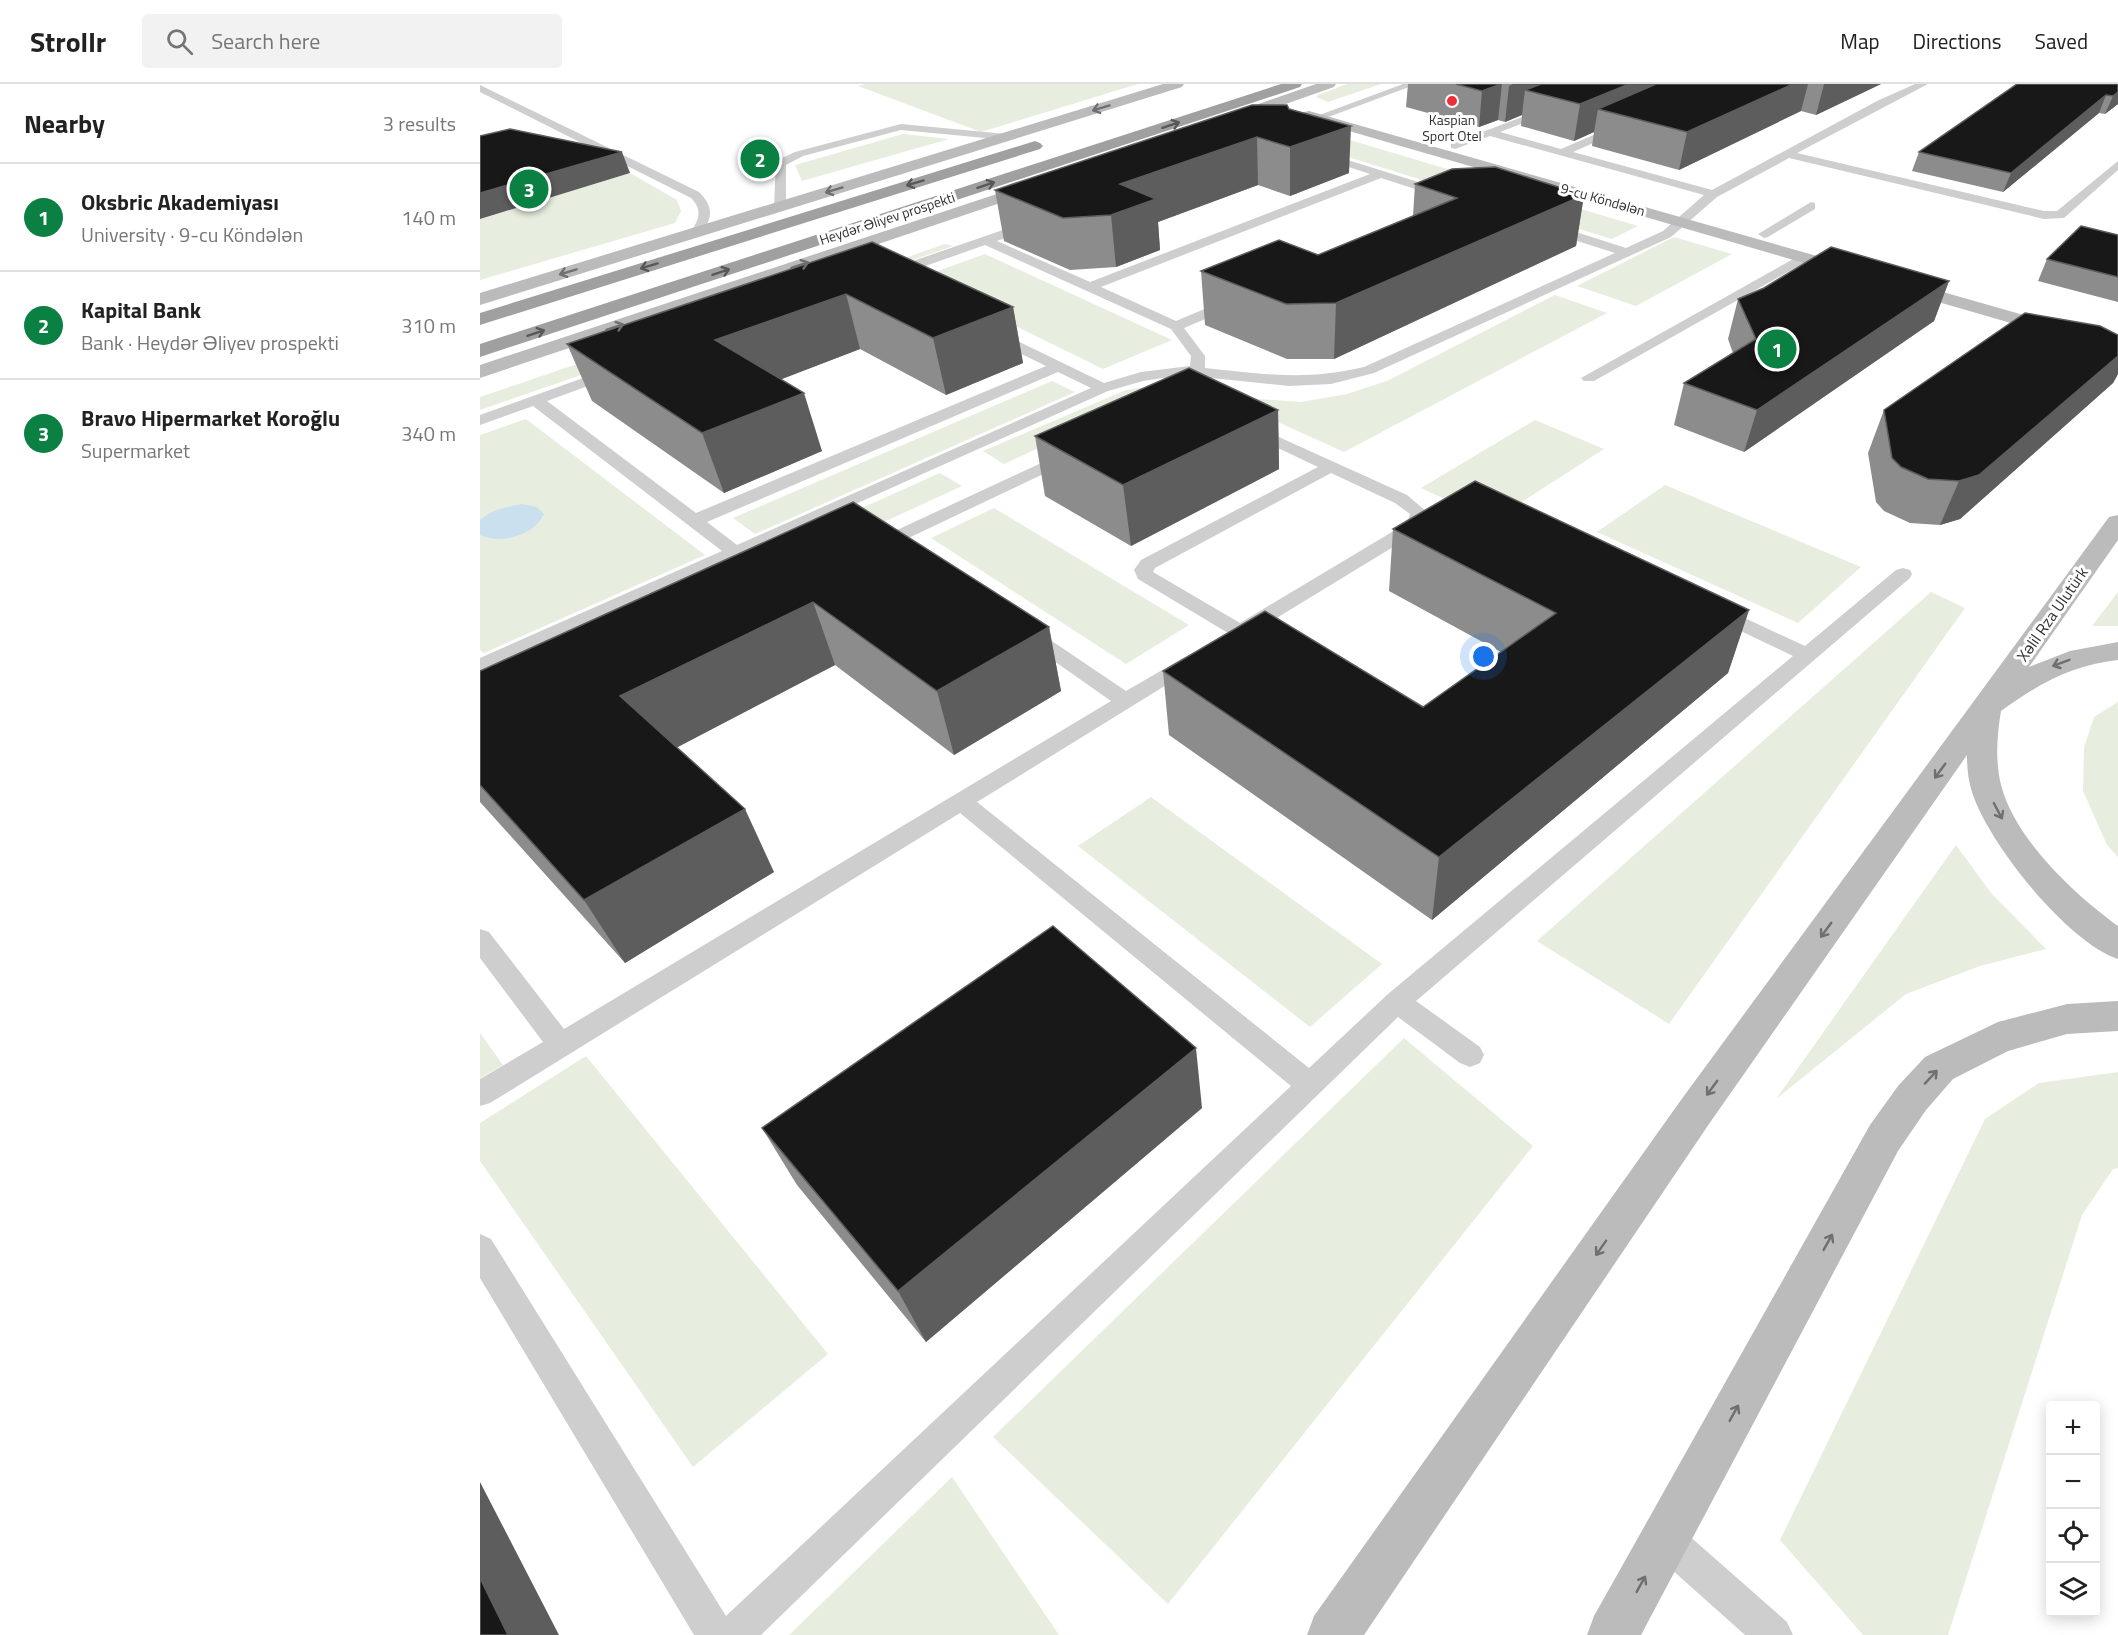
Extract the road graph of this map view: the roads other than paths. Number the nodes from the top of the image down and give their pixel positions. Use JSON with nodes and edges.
{"nodes":[{"id":1,"x":1295,"y":84,"type":"edge"},
{"id":2,"x":1330,"y":84,"type":"edge"},
{"id":3,"x":1412,"y":84,"type":"edge"},
{"id":4,"x":1923,"y":84,"type":"edge"},
{"id":5,"x":480,"y":88,"type":"edge"},
{"id":6,"x":1181,"y":91,"type":"edge"},
{"id":7,"x":1563,"y":105,"type":"dead end"},
{"id":8,"x":1326,"y":115,"type":"junction"},
{"id":9,"x":1118,"y":120,"type":"dead end"},
{"id":10,"x":1635,"y":121,"type":"edge"},
{"id":11,"x":1222,"y":128,"type":"edge"},
{"id":12,"x":1490,"y":133,"type":"junction"},
{"id":13,"x":1005,"y":137,"type":"junction"},
{"id":14,"x":1049,"y":141,"type":"dead end"},
{"id":15,"x":1455,"y":146,"type":"junction"},
{"id":16,"x":1142,"y":150,"type":"edge"},
{"id":17,"x":1305,"y":150,"type":"edge"},
{"id":18,"x":1562,"y":153,"type":"junction"},
{"id":19,"x":1788,"y":154,"type":"junction"},
{"id":20,"x":2118,"y":164,"type":"edge"},
{"id":21,"x":1087,"y":169,"type":"edge"},
{"id":22,"x":1381,"y":174,"type":"junction"},
{"id":23,"x":1713,"y":194,"type":"junction"},
{"id":24,"x":1459,"y":199,"type":"edge"},
{"id":25,"x":1811,"y":206,"type":"dead end"},
{"id":26,"x":780,"y":207,"type":"junction"},
{"id":27,"x":1686,"y":217,"type":"junction"},
{"id":28,"x":1041,"y":221,"type":"edge"},
{"id":29,"x":1537,"y":224,"type":"edge"},
{"id":30,"x":696,"y":233,"type":"junction"},
{"id":31,"x":1764,"y":234,"type":"junction"},
{"id":32,"x":985,"y":240,"type":"junction"},
{"id":33,"x":1625,"y":252,"type":"junction"},
{"id":34,"x":1804,"y":257,"type":"junction"},
{"id":35,"x":1089,"y":287,"type":"junction"},
{"id":36,"x":899,"y":289,"type":"edge"},
{"id":37,"x":1241,"y":298,"type":"edge"},
{"id":38,"x":480,"y":299,"type":"edge"},
{"id":39,"x":480,"y":319,"type":"edge"},
{"id":40,"x":974,"y":325,"type":"edge"},
{"id":41,"x":1176,"y":326,"type":"junction"},
{"id":42,"x":2118,"y":336,"type":"edge"},
{"id":43,"x":2118,"y":348,"type":"edge"},
{"id":44,"x":480,"y":351,"type":"edge"},
{"id":45,"x":1059,"y":366,"type":"junction"},
{"id":46,"x":624,"y":369,"type":"edge"},
{"id":47,"x":480,"y":372,"type":"edge"},
{"id":48,"x":1197,"y":372,"type":"junction"},
{"id":49,"x":1589,"y":378,"type":"dead end"},
{"id":50,"x":1103,"y":388,"type":"junction"},
{"id":51,"x":536,"y":400,"type":"junction"},
{"id":52,"x":1228,"y":419,"type":"edge"},
{"id":53,"x":480,"y":420,"type":"edge"},
{"id":54,"x":1090,"y":445,"type":"edge"},
{"id":55,"x":1330,"y":467,"type":"junction"},
{"id":56,"x":693,"y":521,"type":"junction"},
{"id":57,"x":2118,"y":522,"type":"edge"},
{"id":58,"x":890,"y":539,"type":"junction"},
{"id":59,"x":735,"y":552,"type":"junction"},
{"id":60,"x":910,"y":553,"type":"edge"},
{"id":61,"x":858,"y":555,"type":"edge"},
{"id":62,"x":1903,"y":574,"type":"dead end"},
{"id":63,"x":1699,"y":604,"type":"edge"},
{"id":64,"x":1008,"y":620,"type":"edge"},
{"id":65,"x":1240,"y":632,"type":"junction"},
{"id":66,"x":2118,"y":651,"type":"edge"},
{"id":67,"x":1807,"y":655,"type":"junction"},
{"id":68,"x":480,"y":666,"type":"edge"},
{"id":69,"x":1126,"y":701,"type":"junction"},
{"id":70,"x":1987,"y":707,"type":"junction"},
{"id":71,"x":961,"y":801,"type":"junction"},
{"id":72,"x":480,"y":939,"type":"edge"},
{"id":73,"x":2118,"y":945,"type":"edge"},
{"id":74,"x":1397,"y":1002,"type":"junction"},
{"id":75,"x":2118,"y":1016,"type":"edge"},
{"id":76,"x":560,"y":1044,"type":"junction"},
{"id":77,"x":1470,"y":1055,"type":"dead end"},
{"id":78,"x":1310,"y":1085,"type":"junction"},
{"id":79,"x":480,"y":1094,"type":"edge"},
{"id":80,"x":480,"y":1249,"type":"edge"},
{"id":81,"x":1665,"y":1539,"type":"junction"},
{"id":82,"x":716,"y":1635,"type":"edge"},
{"id":83,"x":734,"y":1635,"type":"edge"},
{"id":84,"x":1333,"y":1635,"type":"edge"},
{"id":85,"x":1613,"y":1635,"type":"edge"},
{"id":86,"x":1774,"y":1635,"type":"edge"}],
"edges":[{"from":44,"to":1,"type":"highway","name":"Heydər Əliyev prospekti","one_way":true},
{"from":2,"to":8,"type":"main road","name":"9-cu Köndələn"},
{"from":2,"to":16,"type":"main road"},
{"from":3,"to":8,"type":"lane"},
{"from":4,"to":19,"type":"lane"},
{"from":5,"to":30,"type":"lane"},
{"from":6,"to":9,"type":"highway"},
{"from":6,"to":13,"type":"main road","one_way":true},
{"from":7,"to":12,"type":"lane"},
{"from":8,"to":11,"type":"main road","name":"9-cu Köndələn"},
{"from":8,"to":15,"type":"main road","name":"9-cu Köndələn"},
{"from":8,"to":27,"type":"main road","name":"9-cu Köndələn"},
{"from":10,"to":18,"type":"lane"},
{"from":12,"to":15,"type":"lane"},
{"from":12,"to":18,"type":"lane"},
{"from":13,"to":26,"type":"main road","one_way":true},
{"from":13,"to":26,"type":"lane"},
{"from":14,"to":39,"type":"highway","name":"Heydər Əliyev prospekti","one_way":true},
{"from":15,"to":27,"type":"main road","name":"9-cu Köndələn"},
{"from":17,"to":22,"type":"lane"},
{"from":18,"to":23,"type":"lane"},
{"from":19,"to":20,"type":"lane"},
{"from":19,"to":23,"type":"lane"},
{"from":47,"to":21,"type":"main road","one_way":true},
{"from":22,"to":24,"type":"lane"},
{"from":22,"to":35,"type":"lane"},
{"from":23,"to":27,"type":"lane"},
{"from":25,"to":31,"type":"lane"},
{"from":26,"to":30,"type":"main road"},
{"from":27,"to":31,"type":"main road","name":"9-cu Köndələn"},
{"from":27,"to":33,"type":"lane"},
{"from":27,"to":34,"type":"main road","name":"9-cu Köndələn"},
{"from":28,"to":32,"type":"lane"},
{"from":29,"to":33,"type":"lane"},
{"from":30,"to":38,"type":"main road","one_way":true},
{"from":31,"to":42,"type":"main road","name":"9-cu Köndələn"},
{"from":32,"to":35,"type":"lane"},
{"from":32,"to":36,"type":"lane"},
{"from":33,"to":48,"type":"lane"},
{"from":34,"to":43,"type":"main road","name":"9-cu Köndələn"},
{"from":34,"to":49,"type":"lane"},
{"from":35,"to":41,"type":"lane"},
{"from":37,"to":41,"type":"lane"},
{"from":40,"to":45,"type":"lane"},
{"from":41,"to":48,"type":"lane"},
{"from":45,"to":50,"type":"lane"},
{"from":45,"to":56,"type":"lane"},
{"from":46,"to":51,"type":"lane"},
{"from":48,"to":50,"type":"lane"},
{"from":50,"to":59,"type":"lane"},
{"from":51,"to":53,"type":"lane"},
{"from":51,"to":56,"type":"lane"},
{"from":52,"to":55,"type":"lane"},
{"from":54,"to":58,"type":"lane"},
{"from":55,"to":65,"type":"lane"},
{"from":55,"to":65,"type":"lane"},
{"from":56,"to":59,"type":"lane"},
{"from":57,"to":70,"type":"main road","name":"Xəlil Rza Ulutürk"},
{"from":58,"to":60,"type":"lane"},
{"from":58,"to":61,"type":"lane"},
{"from":59,"to":68,"type":"lane"},
{"from":62,"to":67,"type":"lane"},
{"from":63,"to":67,"type":"lane"},
{"from":64,"to":69,"type":"lane"},
{"from":65,"to":69,"type":"lane"},
{"from":66,"to":70,"type":"main road","one_way":true},
{"from":67,"to":74,"type":"lane"},
{"from":69,"to":71,"type":"lane"},
{"from":70,"to":73,"type":"main road","one_way":true},
{"from":70,"to":84,"type":"main road","name":"Xəlil Rza Ulutürk","one_way":true},
{"from":71,"to":76,"type":"lane"},
{"from":71,"to":78,"type":"lane"},
{"from":72,"to":76,"type":"lane"},
{"from":74,"to":77,"type":"lane"},
{"from":74,"to":78,"type":"lane"},
{"from":81,"to":75,"type":"main road","one_way":true},
{"from":76,"to":79,"type":"lane"},
{"from":78,"to":83,"type":"lane"},
{"from":80,"to":82,"type":"lane"},
{"from":85,"to":81,"type":"main road","one_way":true},
{"from":81,"to":86,"type":"lane"}]}
